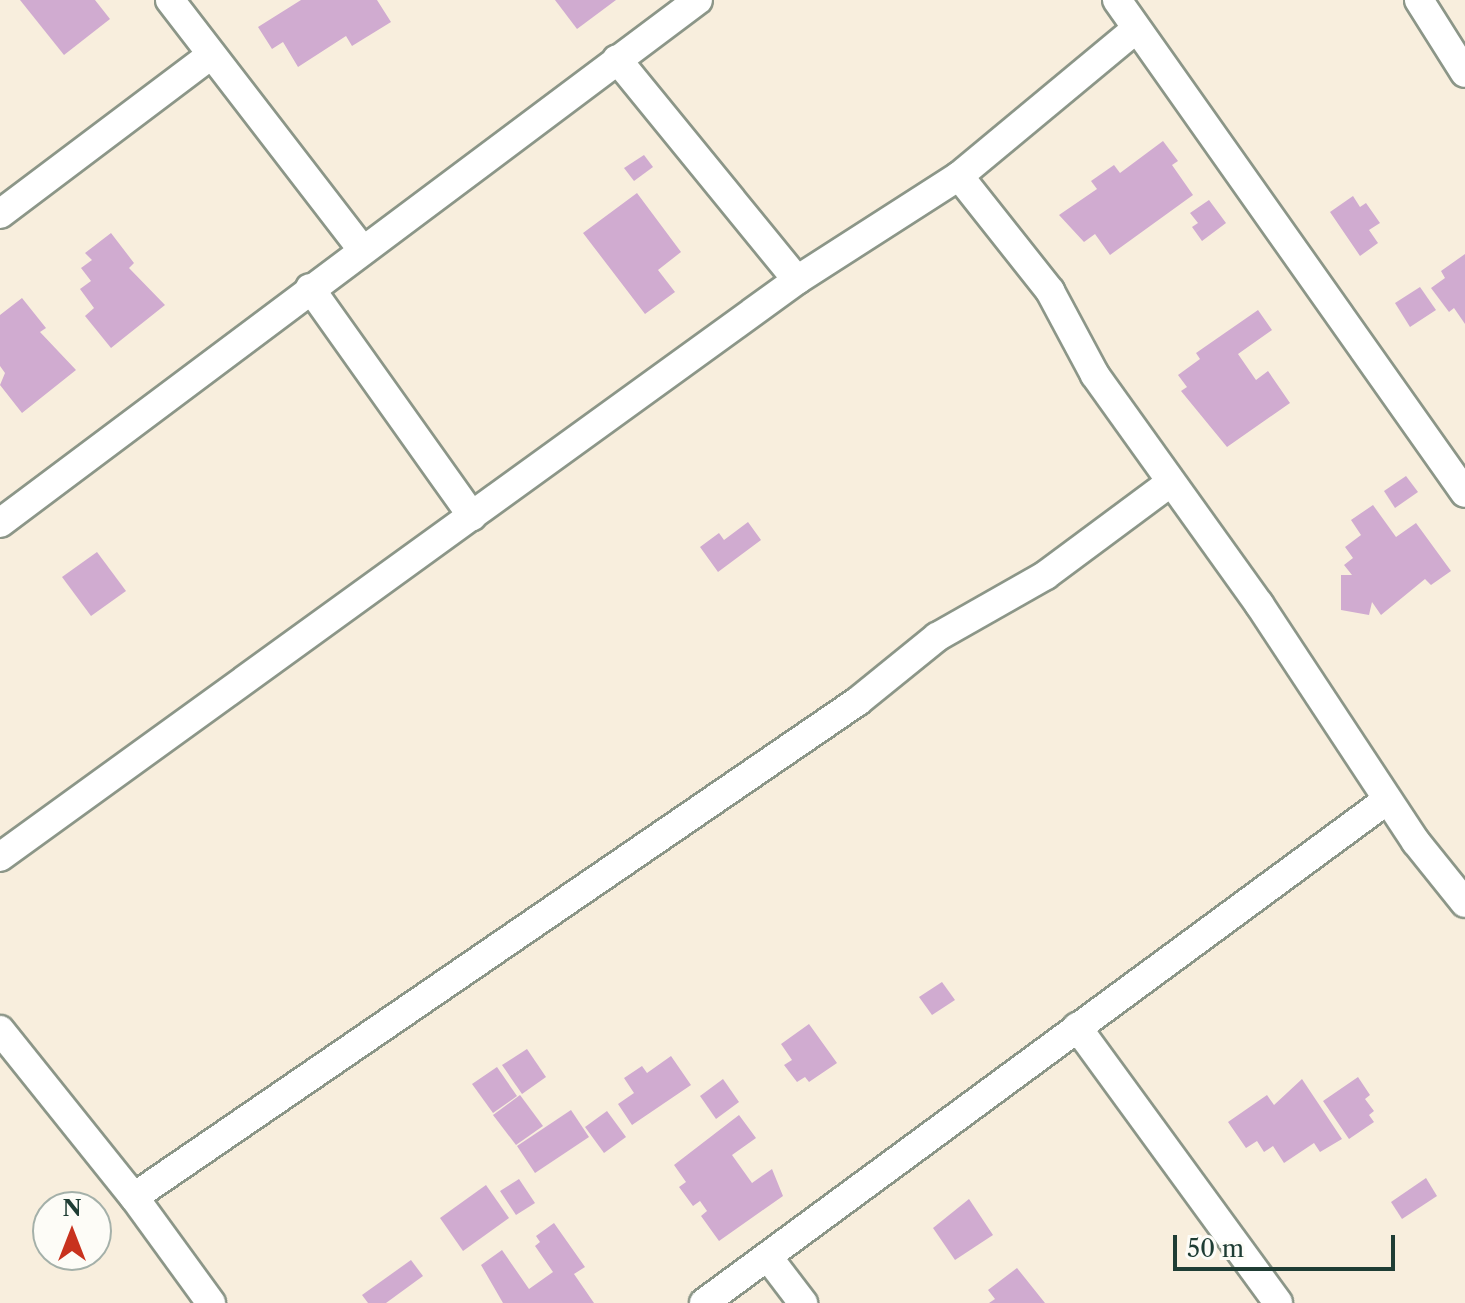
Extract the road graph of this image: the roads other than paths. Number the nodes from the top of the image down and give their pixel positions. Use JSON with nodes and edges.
{"nodes":[{"id":1,"x":170,"y":0,"type":"edge"},
{"id":2,"x":698,"y":0,"type":"edge"},
{"id":3,"x":1117,"y":0,"type":"edge"},
{"id":4,"x":1419,"y":0,"type":"edge"},
{"id":5,"x":1135,"y":30,"type":"junction"},
{"id":6,"x":211,"y":55,"type":"junction"},
{"id":7,"x":617,"y":59,"type":"junction"},
{"id":8,"x":1465,"y":73,"type":"edge"},
{"id":9,"x":959,"y":176,"type":"junction"},
{"id":10,"x":0,"y":214,"type":"edge"},
{"id":11,"x":361,"y":248,"type":"junction"},
{"id":12,"x":797,"y":280,"type":"junction"},
{"id":13,"x":310,"y":288,"type":"junction"},
{"id":14,"x":1170,"y":483,"type":"junction"},
{"id":15,"x":1465,"y":493,"type":"edge"},
{"id":16,"x":472,"y":516,"type":"junction"},
{"id":17,"x":0,"y":523,"type":"edge"},
{"id":18,"x":1387,"y":800,"type":"junction"},
{"id":19,"x":0,"y":857,"type":"edge"},
{"id":20,"x":1465,"y":903,"type":"edge"},
{"id":21,"x":1077,"y":1027,"type":"junction"},
{"id":22,"x":0,"y":1030,"type":"edge"},
{"id":23,"x":134,"y":1197,"type":"junction"},
{"id":24,"x":768,"y":1257,"type":"junction"},
{"id":25,"x":211,"y":1303,"type":"edge"},
{"id":26,"x":704,"y":1303,"type":"edge"},
{"id":27,"x":803,"y":1303,"type":"edge"},
{"id":28,"x":1278,"y":1303,"type":"edge"}],
"edges":[{"from":1,"to":6,"type":"street"},
{"from":2,"to":7,"type":"street"},
{"from":3,"to":5,"type":"street"},
{"from":4,"to":8,"type":"street"},
{"from":5,"to":9,"type":"street"},
{"from":5,"to":15,"type":"street"},
{"from":6,"to":10,"type":"street"},
{"from":6,"to":11,"type":"street"},
{"from":7,"to":11,"type":"street"},
{"from":7,"to":12,"type":"street"},
{"from":9,"to":12,"type":"street"},
{"from":9,"to":14,"type":"street"},
{"from":11,"to":13,"type":"street"},
{"from":12,"to":16,"type":"street"},
{"from":13,"to":16,"type":"street"},
{"from":13,"to":17,"type":"street"},
{"from":14,"to":18,"type":"street"},
{"from":14,"to":23,"type":"street"},
{"from":16,"to":19,"type":"street"},
{"from":18,"to":20,"type":"street"},
{"from":18,"to":21,"type":"street"},
{"from":21,"to":24,"type":"street"},
{"from":21,"to":28,"type":"street"},
{"from":22,"to":23,"type":"street"},
{"from":23,"to":25,"type":"street"},
{"from":24,"to":26,"type":"street"},
{"from":24,"to":27,"type":"street"}]}
